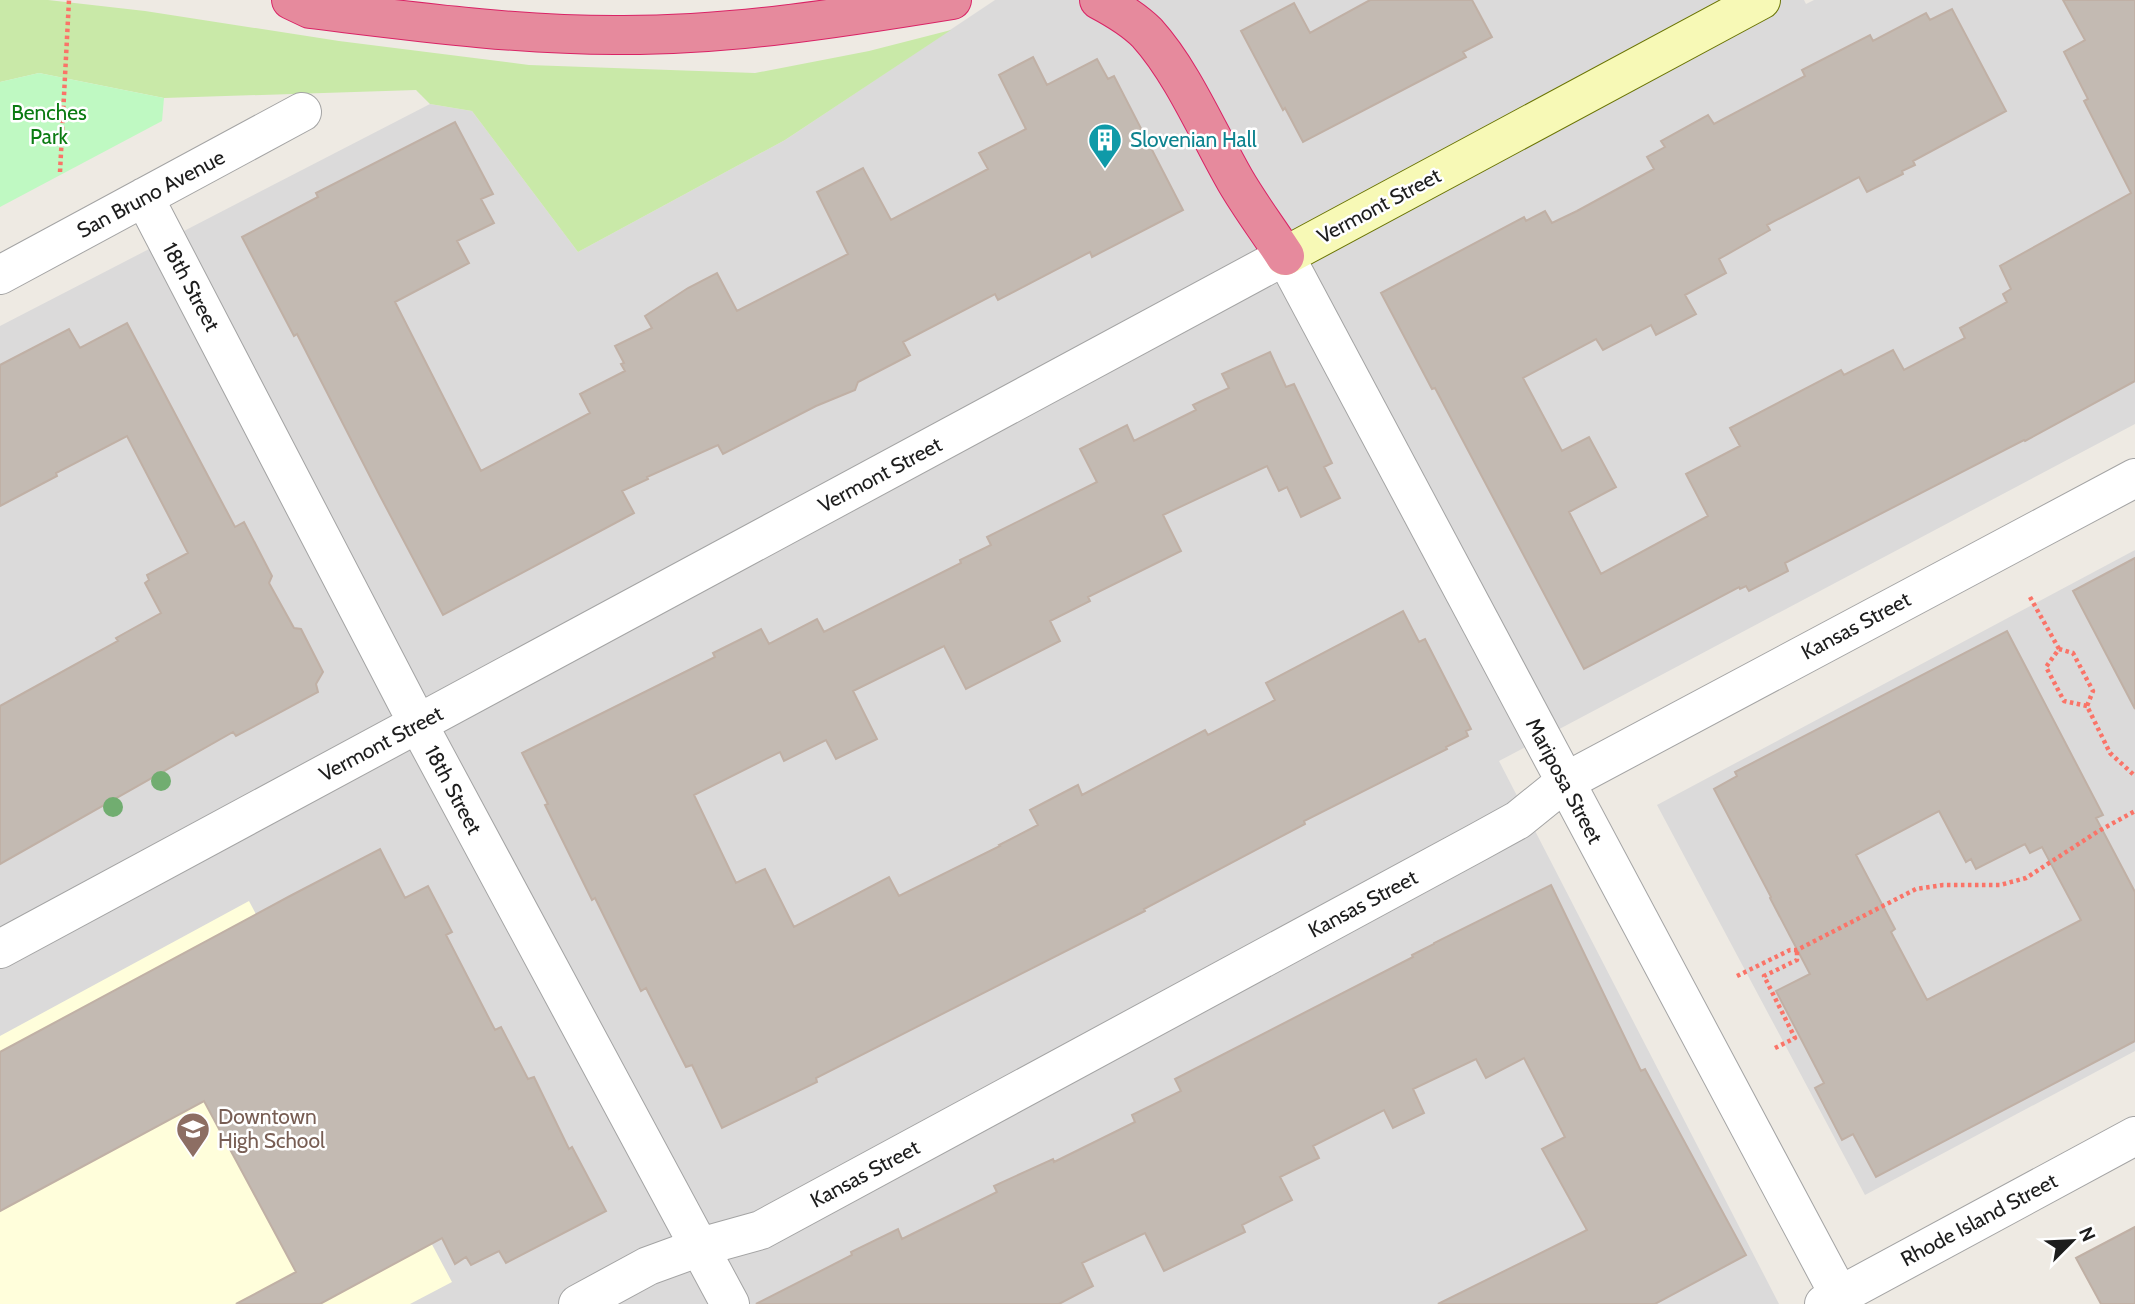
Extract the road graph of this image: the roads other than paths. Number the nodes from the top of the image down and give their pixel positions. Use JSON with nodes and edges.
{"nodes":[{"id":1,"x":291,"y":0,"type":"edge"},
{"id":2,"x":952,"y":0,"type":"edge"},
{"id":3,"x":1098,"y":0,"type":"edge"},
{"id":4,"x":1760,"y":0,"type":"edge"},
{"id":5,"x":302,"y":112,"type":"dead end"},
{"id":6,"x":144,"y":197,"type":"junction"},
{"id":7,"x":1285,"y":256,"type":"junction"},
{"id":8,"x":0,"y":275,"type":"edge"},
{"id":9,"x":2135,"y":478,"type":"edge"},
{"id":10,"x":418,"y":724,"type":"junction"},
{"id":11,"x":1565,"y":782,"type":"junction"},
{"id":12,"x":0,"y":949,"type":"edge"},
{"id":13,"x":2135,"y":1136,"type":"edge"},
{"id":14,"x":699,"y":1247,"type":"junction"},
{"id":15,"x":1836,"y":1301,"type":"edge"},
{"id":16,"x":578,"y":1304,"type":"edge"},
{"id":17,"x":730,"y":1304,"type":"edge"}],
"edges":[{"from":1,"to":2,"type":"highway"},
{"from":3,"to":7,"type":"highway"},
{"from":4,"to":7,"type":"main road","name":"Vermont Street"},
{"from":5,"to":6,"type":"street","name":"San Bruno Avenue"},
{"from":6,"to":8,"type":"street","name":"San Bruno Avenue"},
{"from":6,"to":10,"type":"street","name":"18th Street"},
{"from":7,"to":10,"type":"street","name":"Vermont Street"},
{"from":7,"to":11,"type":"street","name":"Mariposa Street"},
{"from":9,"to":11,"type":"street","name":"Kansas Street"},
{"from":10,"to":12,"type":"street","name":"Vermont Street"},
{"from":10,"to":14,"type":"street","name":"18th Street"},
{"from":11,"to":14,"type":"street","name":"Kansas Street"},
{"from":11,"to":15,"type":"street","name":"Mariposa Street"},
{"from":13,"to":15,"type":"street","name":"Rhode Island Street"},
{"from":14,"to":16,"type":"street","name":"Kansas Street"},
{"from":14,"to":17,"type":"street","name":"18th Street"}]}
